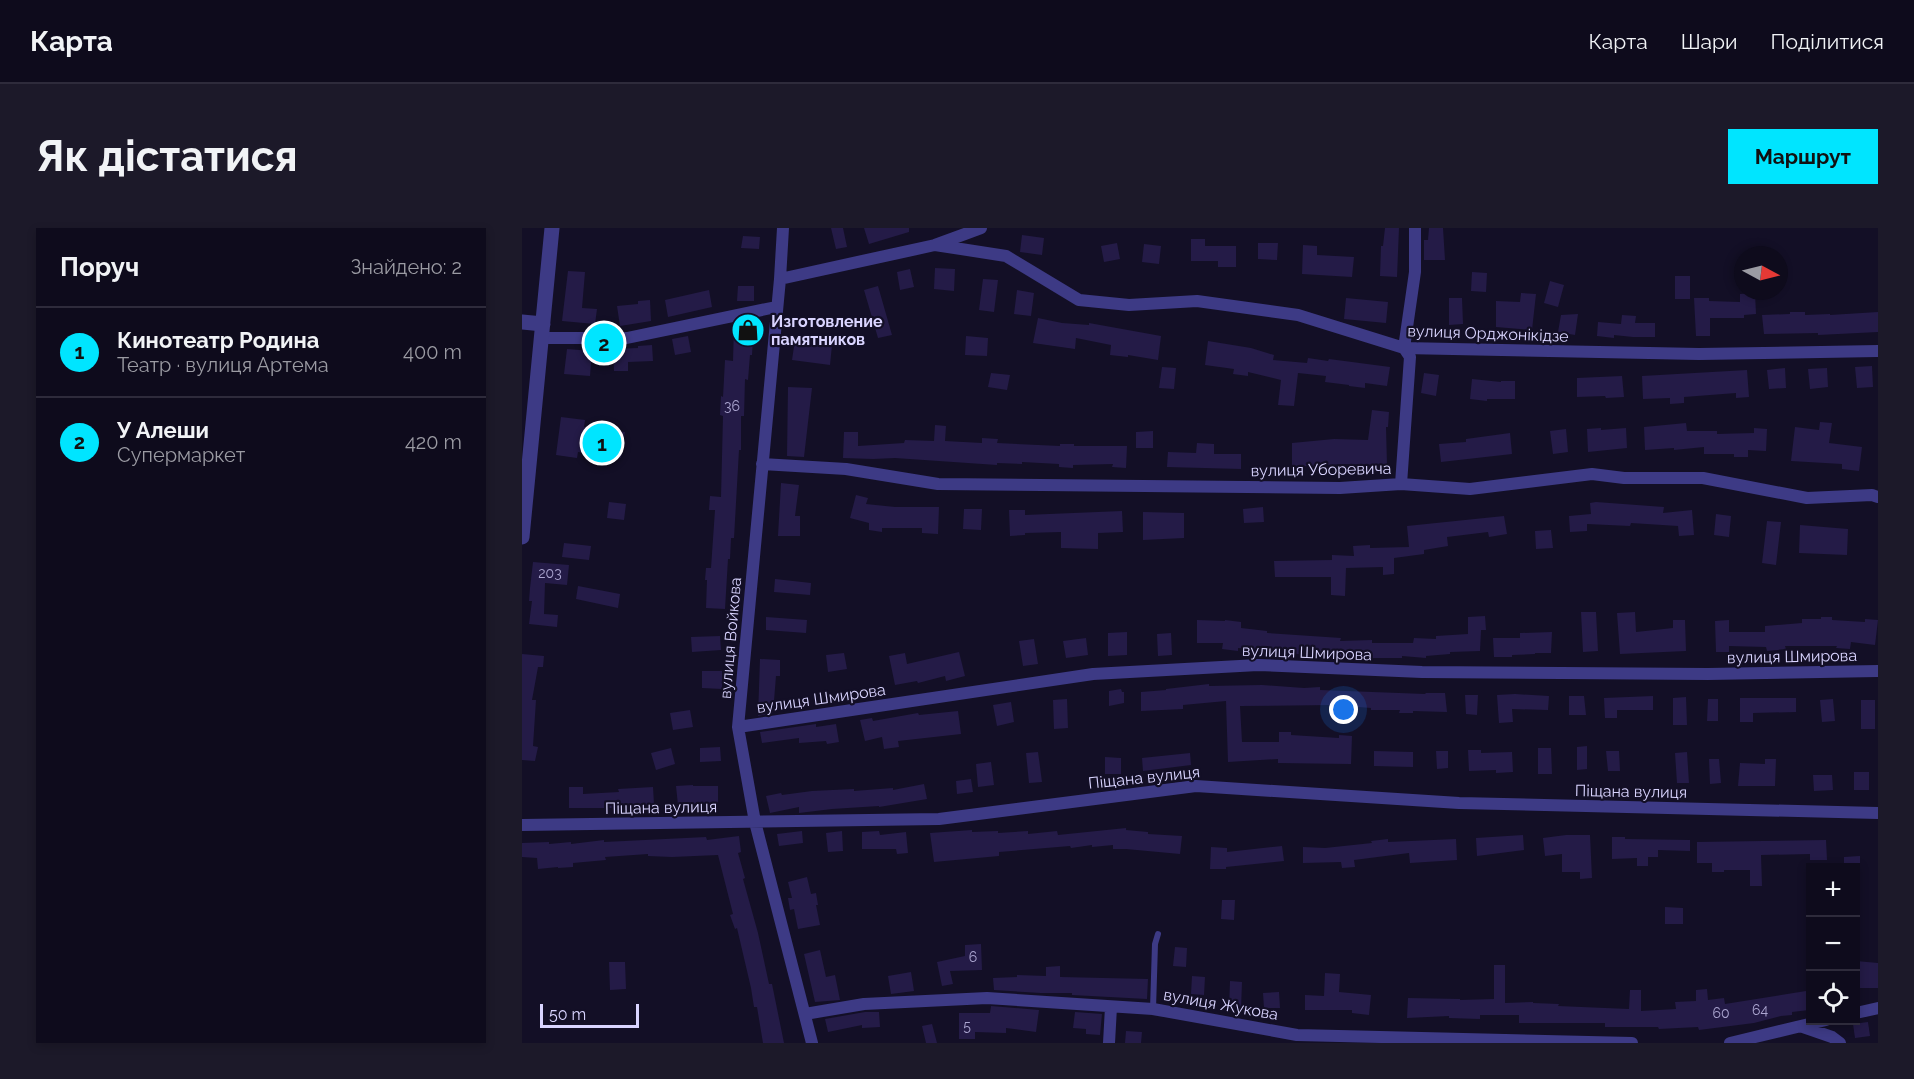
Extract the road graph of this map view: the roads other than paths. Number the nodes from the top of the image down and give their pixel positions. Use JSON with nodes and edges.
{"nodes":[{"id":1,"x":552,"y":228,"type":"edge"},
{"id":2,"x":783,"y":228,"type":"edge"},
{"id":3,"x":981,"y":228,"type":"edge"},
{"id":4,"x":1415,"y":228,"type":"edge"},
{"id":5,"x":935,"y":245,"type":"junction"},
{"id":6,"x":780,"y":279,"type":"junction"},
{"id":7,"x":776,"y":307,"type":"junction"},
{"id":8,"x":522,"y":322,"type":"edge"},
{"id":9,"x":543,"y":331,"type":"junction"},
{"id":10,"x":1404,"y":348,"type":"junction"},
{"id":11,"x":1878,"y":351,"type":"edge"},
{"id":12,"x":762,"y":464,"type":"junction"},
{"id":13,"x":1401,"y":484,"type":"junction"},
{"id":14,"x":1878,"y":497,"type":"edge"},
{"id":15,"x":522,"y":537,"type":"edge"},
{"id":16,"x":1878,"y":671,"type":"edge"},
{"id":17,"x":738,"y":726,"type":"junction"},
{"id":18,"x":1878,"y":813,"type":"edge"},
{"id":19,"x":755,"y":822,"type":"junction"},
{"id":20,"x":522,"y":825,"type":"edge"},
{"id":21,"x":1158,"y":934,"type":"dead end"},
{"id":22,"x":1111,"y":1007,"type":"junction"},
{"id":23,"x":1878,"y":1008,"type":"edge"},
{"id":24,"x":1153,"y":1009,"type":"junction"},
{"id":25,"x":1860,"y":1012,"type":"edge"},
{"id":26,"x":805,"y":1014,"type":"junction"},
{"id":27,"x":1806,"y":1025,"type":"edge"},
{"id":28,"x":1802,"y":1026,"type":"junction"},
{"id":29,"x":812,"y":1043,"type":"edge"},
{"id":30,"x":1109,"y":1043,"type":"edge"},
{"id":31,"x":1632,"y":1043,"type":"edge"},
{"id":32,"x":1730,"y":1043,"type":"edge"},
{"id":33,"x":1840,"y":1043,"type":"edge"}],
"edges":[{"from":1,"to":9,"type":"street"},
{"from":2,"to":6,"type":"street","name":"вулиця Войкова"},
{"from":3,"to":5,"type":"street"},
{"from":4,"to":10,"type":"street"},
{"from":5,"to":6,"type":"street"},
{"from":5,"to":10,"type":"street","name":"вулиця Орджонікідзе"},
{"from":6,"to":7,"type":"street","name":"вулиця Войкова"},
{"from":7,"to":9,"type":"street"},
{"from":7,"to":12,"type":"street","name":"вулиця Войкова"},
{"from":8,"to":9,"type":"street"},
{"from":9,"to":15,"type":"street"},
{"from":10,"to":11,"type":"street","name":"вулиця Орджонікідзе"},
{"from":10,"to":13,"type":"street"},
{"from":12,"to":13,"type":"street","name":"вулиця Уборевича"},
{"from":12,"to":17,"type":"street","name":"вулиця Войкова"},
{"from":13,"to":14,"type":"street","name":"вулиця Уборевича"},
{"from":16,"to":17,"type":"street","name":"вулиця Шмирова"},
{"from":17,"to":19,"type":"street","name":"вулиця Войкова"},
{"from":18,"to":19,"type":"street","name":"Піщана вулиця"},
{"from":19,"to":20,"type":"street","name":"Піщана вулиця"},
{"from":19,"to":26,"type":"street","name":"вулиця Войкова"},
{"from":21,"to":24,"type":"lane"},
{"from":22,"to":24,"type":"street","name":"вулиця Жукова"},
{"from":22,"to":26,"type":"street","name":"вулиця Жукова"},
{"from":22,"to":30,"type":"street"},
{"from":23,"to":25,"type":"street"},
{"from":24,"to":31,"type":"street","name":"вулиця Жукова"},
{"from":26,"to":29,"type":"street","name":"вулиця Войкова"},
{"from":27,"to":28,"type":"street"},
{"from":28,"to":32,"type":"street"},
{"from":28,"to":33,"type":"street"}]}
